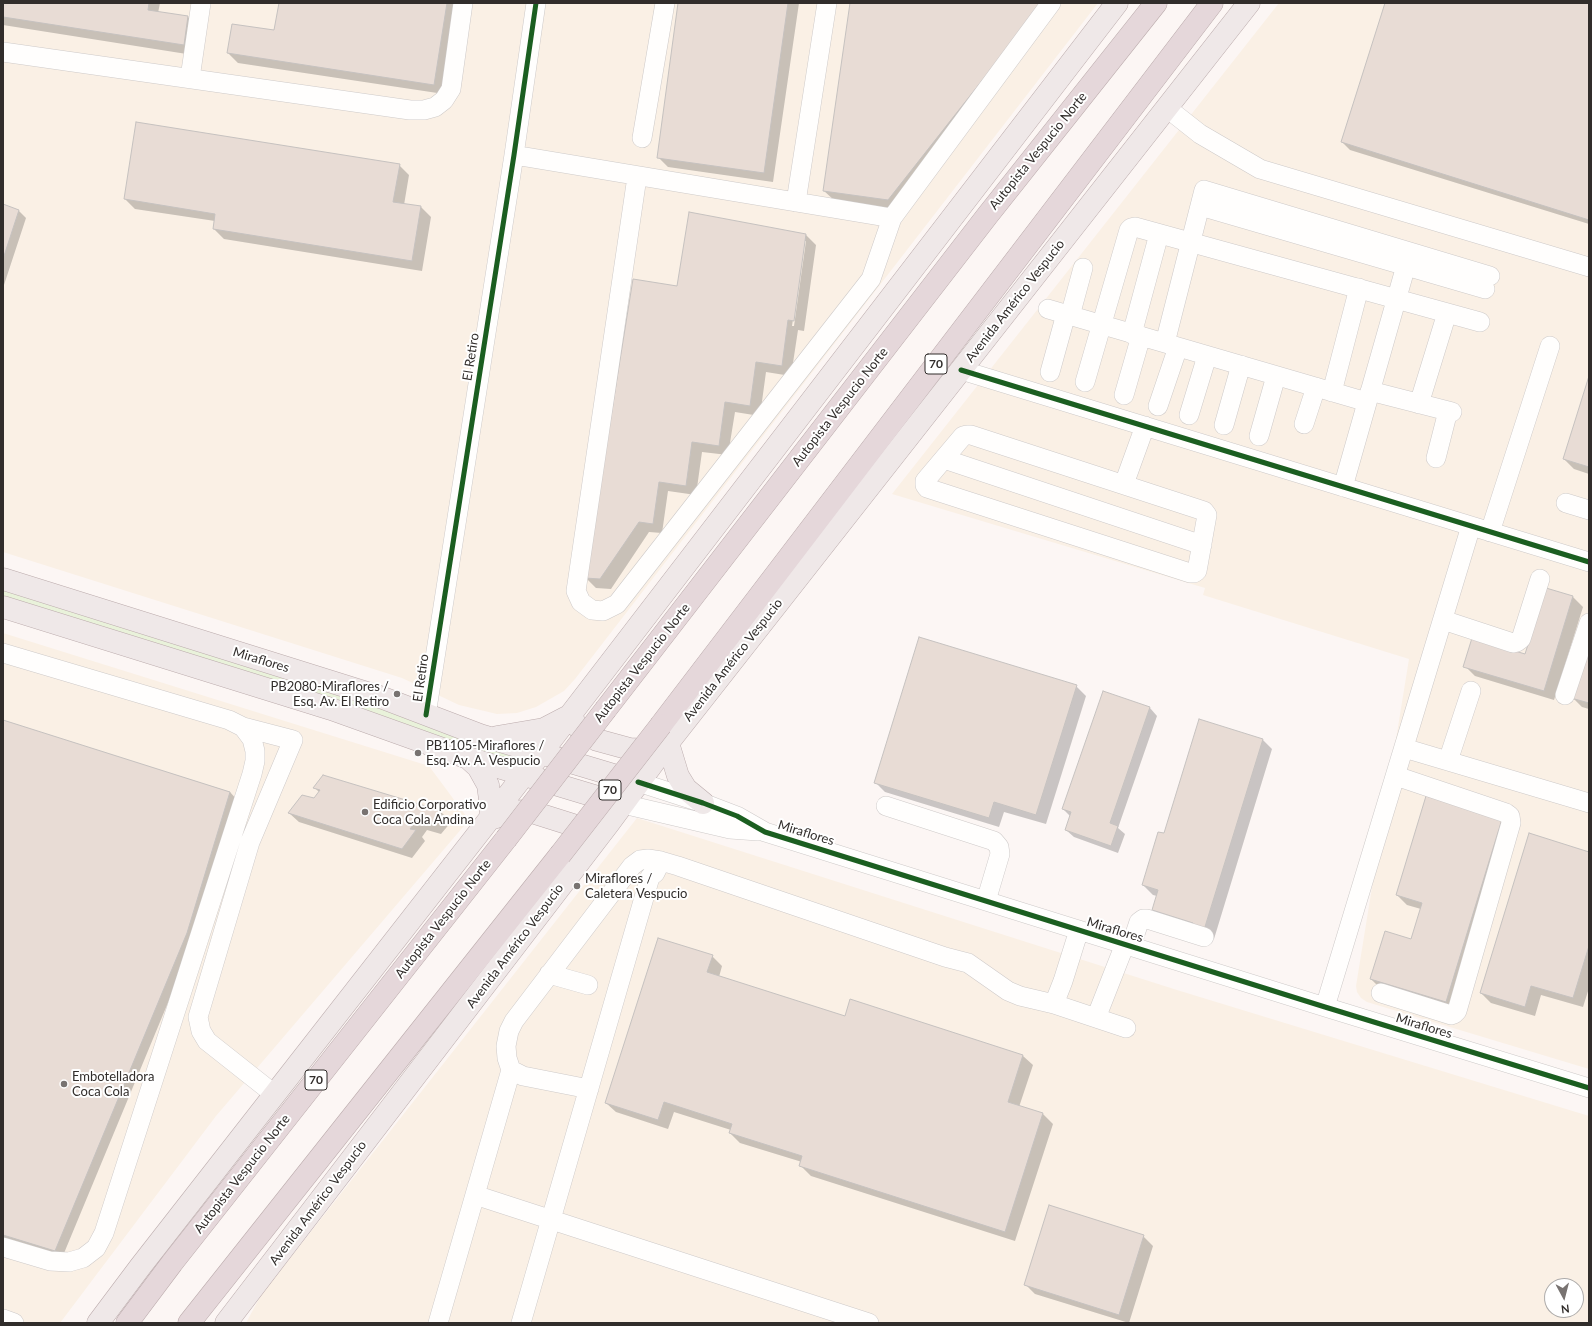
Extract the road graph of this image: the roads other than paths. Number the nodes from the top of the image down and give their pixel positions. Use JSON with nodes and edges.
{"nodes":[{"id":1,"x":201,"y":3,"type":"edge"},
{"id":2,"x":463,"y":3,"type":"edge"},
{"id":3,"x":536,"y":3,"type":"edge"},
{"id":4,"x":665,"y":3,"type":"edge"},
{"id":5,"x":827,"y":3,"type":"edge"},
{"id":6,"x":1051,"y":3,"type":"edge"},
{"id":7,"x":1117,"y":3,"type":"edge"},
{"id":8,"x":1156,"y":3,"type":"edge"},
{"id":9,"x":1212,"y":3,"type":"edge"},
{"id":10,"x":1249,"y":3,"type":"edge"},
{"id":11,"x":3,"y":52,"type":"edge"},
{"id":12,"x":190,"y":78,"type":"junction"},
{"id":13,"x":1167,"y":108,"type":"junction"},
{"id":14,"x":642,"y":138,"type":"dead end"},
{"id":15,"x":514,"y":156,"type":"junction"},
{"id":16,"x":637,"y":176,"type":"junction"},
{"id":17,"x":796,"y":202,"type":"junction"},
{"id":18,"x":892,"y":218,"type":"junction"},
{"id":19,"x":1159,"y":234,"type":"junction"},
{"id":20,"x":1191,"y":242,"type":"junction"},
{"id":21,"x":1408,"y":259,"type":"junction"},
{"id":22,"x":1589,"y":267,"type":"edge"},
{"id":23,"x":1083,"y":268,"type":"dead end"},
{"id":24,"x":1487,"y":283,"type":"dead end"},
{"id":25,"x":1360,"y":288,"type":"junction"},
{"id":26,"x":1397,"y":298,"type":"junction"},
{"id":27,"x":1048,"y":309,"type":"dead end"},
{"id":28,"x":1447,"y":313,"type":"junction"},
{"id":29,"x":1068,"y":315,"type":"junction"},
{"id":30,"x":1480,"y":322,"type":"dead end"},
{"id":31,"x":1102,"y":325,"type":"junction"},
{"id":32,"x":1136,"y":335,"type":"junction"},
{"id":33,"x":1172,"y":345,"type":"junction"},
{"id":34,"x":1550,"y":346,"type":"dead end"},
{"id":35,"x":1207,"y":356,"type":"junction"},
{"id":36,"x":1241,"y":366,"type":"junction"},
{"id":37,"x":961,"y":370,"type":"junction"},
{"id":38,"x":1050,"y":372,"type":"dead end"},
{"id":39,"x":1276,"y":376,"type":"junction"},
{"id":40,"x":1085,"y":382,"type":"dead end"},
{"id":41,"x":1324,"y":390,"type":"junction"},
{"id":42,"x":1124,"y":395,"type":"dead end"},
{"id":43,"x":1369,"y":397,"type":"junction"},
{"id":44,"x":1419,"y":404,"type":"junction"},
{"id":45,"x":1158,"y":406,"type":"dead end"},
{"id":46,"x":1189,"y":415,"type":"dead end"},
{"id":47,"x":1304,"y":424,"type":"dead end"},
{"id":48,"x":1224,"y":425,"type":"dead end"},
{"id":49,"x":1145,"y":426,"type":"junction"},
{"id":50,"x":1259,"y":436,"type":"dead end"},
{"id":51,"x":1436,"y":458,"type":"dead end"},
{"id":52,"x":944,"y":459,"type":"junction"},
{"id":53,"x":1124,"y":484,"type":"junction"},
{"id":54,"x":1343,"y":487,"type":"junction"},
{"id":55,"x":1566,"y":503,"type":"dead end"},
{"id":56,"x":1589,"y":510,"type":"edge"},
{"id":57,"x":1471,"y":526,"type":"junction"},
{"id":58,"x":1490,"y":532,"type":"junction"},
{"id":59,"x":1202,"y":546,"type":"junction"},
{"id":60,"x":1589,"y":562,"type":"edge"},
{"id":61,"x":3,"y":579,"type":"edge"},
{"id":62,"x":1540,"y":579,"type":"dead end"},
{"id":63,"x":3,"y":608,"type":"edge"},
{"id":64,"x":1443,"y":620,"type":"junction"},
{"id":65,"x":1589,"y":623,"type":"edge"},
{"id":66,"x":3,"y":653,"type":"edge"},
{"id":67,"x":1471,"y":691,"type":"dead end"},
{"id":68,"x":1565,"y":695,"type":"dead end"},
{"id":69,"x":426,"y":715,"type":"junction"},
{"id":70,"x":569,"y":716,"type":"junction"},
{"id":71,"x":243,"y":727,"type":"junction"},
{"id":72,"x":664,"y":734,"type":"junction"},
{"id":73,"x":490,"y":738,"type":"junction"},
{"id":74,"x":1404,"y":748,"type":"junction"},
{"id":75,"x":540,"y":753,"type":"junction"},
{"id":76,"x":468,"y":758,"type":"junction"},
{"id":77,"x":1448,"y":761,"type":"junction"},
{"id":78,"x":524,"y":775,"type":"junction"},
{"id":79,"x":1396,"y":776,"type":"junction"},
{"id":80,"x":638,"y":782,"type":"junction"},
{"id":81,"x":703,"y":803,"type":"junction"},
{"id":82,"x":1589,"y":803,"type":"edge"},
{"id":83,"x":623,"y":804,"type":"junction"},
{"id":84,"x":886,"y":806,"type":"dead end"},
{"id":85,"x":490,"y":819,"type":"junction"},
{"id":86,"x":765,"y":832,"type":"junction"},
{"id":87,"x":592,"y":846,"type":"junction"},
{"id":88,"x":661,"y":861,"type":"junction"},
{"id":89,"x":986,"y":901,"type":"junction"},
{"id":90,"x":1079,"y":930,"type":"junction"},
{"id":91,"x":1204,"y":936,"type":"dead end"},
{"id":92,"x":1128,"y":945,"type":"junction"},
{"id":93,"x":550,"y":974,"type":"junction"},
{"id":94,"x":588,"y":984,"type":"dead end"},
{"id":95,"x":1381,"y":994,"type":"dead end"},
{"id":96,"x":1054,"y":1004,"type":"junction"},
{"id":97,"x":1325,"y":1007,"type":"junction"},
{"id":98,"x":1096,"y":1018,"type":"junction"},
{"id":99,"x":1126,"y":1028,"type":"dead end"},
{"id":100,"x":511,"y":1070,"type":"junction"},
{"id":101,"x":1589,"y":1088,"type":"edge"},
{"id":102,"x":589,"y":1089,"type":"junction"},
{"id":103,"x":274,"y":1094,"type":"junction"},
{"id":104,"x":475,"y":1195,"type":"junction"},
{"id":105,"x":551,"y":1219,"type":"junction"},
{"id":106,"x":3,"y":1247,"type":"edge"},
{"id":107,"x":3,"y":1318,"type":"edge"},
{"id":108,"x":14,"y":1323,"type":"edge"},
{"id":109,"x":98,"y":1323,"type":"edge"},
{"id":110,"x":127,"y":1323,"type":"edge"},
{"id":111,"x":189,"y":1323,"type":"edge"},
{"id":112,"x":226,"y":1323,"type":"edge"},
{"id":113,"x":438,"y":1323,"type":"edge"},
{"id":114,"x":521,"y":1323,"type":"edge"},
{"id":115,"x":869,"y":1323,"type":"edge"}],
"edges":[{"from":1,"to":12,"type":"street"},
{"from":2,"to":12,"type":"street"},
{"from":3,"to":15,"type":"street","name":"El Retiro"},
{"from":4,"to":14,"type":"street"},
{"from":5,"to":17,"type":"street"},
{"from":6,"to":18,"type":"street"},
{"from":7,"to":70,"type":"main road"},
{"from":8,"to":110,"type":"highway","name":"Autopista Vespucio Norte","number":"70","bridge":true},
{"from":9,"to":72,"type":"highway","number":"70"},
{"from":10,"to":13,"type":"main road","name":"Avenida Américo Vespucio"},
{"from":11,"to":12,"type":"street"},
{"from":13,"to":22,"type":"street"},
{"from":13,"to":37,"type":"main road","name":"Avenida Américo Vespucio"},
{"from":15,"to":16,"type":"street"},
{"from":15,"to":69,"type":"street","name":"El Retiro"},
{"from":16,"to":17,"type":"street"},
{"from":16,"to":18,"type":"street"},
{"from":17,"to":18,"type":"street"},
{"from":19,"to":20,"type":"street"},
{"from":19,"to":31,"type":"street"},
{"from":19,"to":32,"type":"street"},
{"from":20,"to":21,"type":"street"},
{"from":20,"to":25,"type":"street"},
{"from":20,"to":33,"type":"street"},
{"from":21,"to":24,"type":"street"},
{"from":21,"to":26,"type":"street"},
{"from":23,"to":29,"type":"street"},
{"from":25,"to":26,"type":"street"},
{"from":25,"to":41,"type":"street"},
{"from":26,"to":28,"type":"street"},
{"from":26,"to":43,"type":"street"},
{"from":27,"to":29,"type":"street"},
{"from":28,"to":30,"type":"street"},
{"from":28,"to":44,"type":"street"},
{"from":29,"to":31,"type":"street"},
{"from":29,"to":38,"type":"street"},
{"from":31,"to":32,"type":"street"},
{"from":31,"to":40,"type":"street"},
{"from":32,"to":33,"type":"street"},
{"from":32,"to":42,"type":"street"},
{"from":33,"to":35,"type":"street"},
{"from":33,"to":45,"type":"street"},
{"from":34,"to":58,"type":"street"},
{"from":35,"to":36,"type":"street"},
{"from":35,"to":46,"type":"street"},
{"from":36,"to":39,"type":"street"},
{"from":36,"to":48,"type":"street"},
{"from":37,"to":49,"type":"street"},
{"from":37,"to":72,"type":"main road","name":"Avenida Américo Vespucio"},
{"from":39,"to":41,"type":"street"},
{"from":39,"to":50,"type":"street"},
{"from":41,"to":43,"type":"street"},
{"from":41,"to":47,"type":"street"},
{"from":43,"to":44,"type":"street"},
{"from":43,"to":54,"type":"street"},
{"from":44,"to":51,"type":"street"},
{"from":49,"to":53,"type":"street"},
{"from":49,"to":54,"type":"street"},
{"from":52,"to":53,"type":"street"},
{"from":52,"to":59,"type":"street"},
{"from":52,"to":59,"type":"street"},
{"from":53,"to":59,"type":"street"},
{"from":54,"to":57,"type":"street"},
{"from":55,"to":56,"type":"street"},
{"from":57,"to":58,"type":"street"},
{"from":57,"to":64,"type":"street"},
{"from":58,"to":60,"type":"street"},
{"from":61,"to":69,"type":"main road","name":"Miraflores"},
{"from":62,"to":64,"type":"street"},
{"from":63,"to":76,"type":"main road","name":"Miraflores"},
{"from":64,"to":74,"type":"street"},
{"from":65,"to":68,"type":"street"},
{"from":66,"to":71,"type":"street"},
{"from":67,"to":77,"type":"street"},
{"from":69,"to":73,"type":"main road","name":"Miraflores"},
{"from":70,"to":72,"type":"main road"},
{"from":70,"to":73,"type":"main road"},
{"from":70,"to":75,"type":"main road"},
{"from":71,"to":103,"type":"street"},
{"from":71,"to":106,"type":"street"},
{"from":72,"to":80,"type":"main road","name":"Avenida Américo Vespucio"},
{"from":72,"to":81,"type":"main road"},
{"from":72,"to":111,"type":"highway","number":"70","bridge":true},
{"from":73,"to":75,"type":"main road","name":"Miraflores"},
{"from":74,"to":77,"type":"street"},
{"from":74,"to":79,"type":"street"},
{"from":75,"to":78,"type":"main road"},
{"from":75,"to":80,"type":"main road","name":"Miraflores"},
{"from":76,"to":78,"type":"main road","name":"Miraflores"},
{"from":76,"to":85,"type":"main road"},
{"from":77,"to":82,"type":"street"},
{"from":78,"to":83,"type":"main road","name":"Miraflores"},
{"from":78,"to":85,"type":"main road"},
{"from":79,"to":95,"type":"street"},
{"from":79,"to":97,"type":"street"},
{"from":80,"to":81,"type":"street","name":"Miraflores"},
{"from":80,"to":83,"type":"main road","name":"Avenida Américo Vespucio"},
{"from":81,"to":86,"type":"street","name":"Miraflores"},
{"from":83,"to":86,"type":"street","name":"Miraflores"},
{"from":83,"to":87,"type":"main road","name":"Avenida Américo Vespucio"},
{"from":84,"to":89,"type":"street"},
{"from":85,"to":87,"type":"main road"},
{"from":85,"to":103,"type":"main road"},
{"from":86,"to":89,"type":"street","name":"Miraflores"},
{"from":87,"to":112,"type":"main road","name":"Avenida Américo Vespucio"},
{"from":88,"to":93,"type":"street"},
{"from":88,"to":96,"type":"street"},
{"from":88,"to":102,"type":"street"},
{"from":89,"to":90,"type":"street","name":"Miraflores"},
{"from":90,"to":92,"type":"street","name":"Miraflores"},
{"from":90,"to":96,"type":"street"},
{"from":91,"to":92,"type":"street"},
{"from":92,"to":97,"type":"street","name":"Miraflores"},
{"from":92,"to":98,"type":"street"},
{"from":93,"to":94,"type":"street"},
{"from":93,"to":100,"type":"street"},
{"from":96,"to":98,"type":"street"},
{"from":97,"to":101,"type":"street","name":"Miraflores"},
{"from":98,"to":99,"type":"street"},
{"from":100,"to":102,"type":"street"},
{"from":100,"to":104,"type":"street"},
{"from":102,"to":105,"type":"street"},
{"from":103,"to":109,"type":"main road"},
{"from":104,"to":105,"type":"street"},
{"from":104,"to":113,"type":"street"},
{"from":105,"to":114,"type":"street"},
{"from":105,"to":115,"type":"street"},
{"from":107,"to":108,"type":"street"}]}
